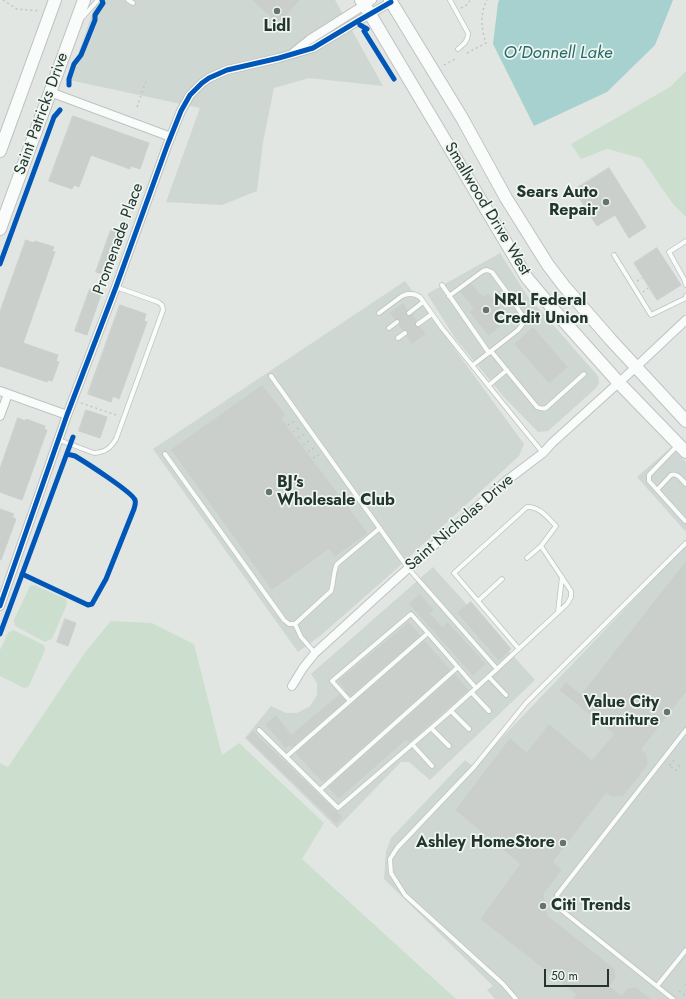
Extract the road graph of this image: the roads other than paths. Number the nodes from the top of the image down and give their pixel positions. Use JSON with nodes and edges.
{"nodes":[{"id":1,"x":54,"y":0,"type":"edge"},
{"id":2,"x":84,"y":0,"type":"edge"},
{"id":3,"x":98,"y":0,"type":"edge"},
{"id":4,"x":128,"y":0,"type":"edge"},
{"id":5,"x":450,"y":0,"type":"edge"},
{"id":6,"x":392,"y":1,"type":"edge"},
{"id":7,"x":133,"y":3,"type":"dead end"},
{"id":8,"x":367,"y":5,"type":"edge"},
{"id":9,"x":73,"y":29,"type":"junction"},
{"id":10,"x":458,"y":49,"type":"dead end"},
{"id":11,"x":50,"y":92,"type":"junction"},
{"id":12,"x":170,"y":138,"type":"junction"},
{"id":13,"x":0,"y":152,"type":"edge"},
{"id":14,"x":0,"y":229,"type":"edge"},
{"id":15,"x":686,"y":241,"type":"edge"},
{"id":16,"x":614,"y":255,"type":"dead end"},
{"id":17,"x":442,"y":285,"type":"dead end"},
{"id":18,"x":686,"y":285,"type":"edge"},
{"id":19,"x":116,"y":287,"type":"junction"},
{"id":20,"x":449,"y":296,"type":"junction"},
{"id":21,"x":686,"y":296,"type":"edge"},
{"id":22,"x":423,"y":302,"type":"junction"},
{"id":23,"x":409,"y":312,"type":"dead end"},
{"id":24,"x":379,"y":313,"type":"dead end"},
{"id":25,"x":432,"y":314,"type":"junction"},
{"id":26,"x":686,"y":320,"type":"edge"},
{"id":27,"x":397,"y":322,"type":"dead end"},
{"id":28,"x":418,"y":324,"type":"dead end"},
{"id":29,"x":389,"y":328,"type":"dead end"},
{"id":30,"x":405,"y":333,"type":"dead end"},
{"id":31,"x":398,"y":338,"type":"dead end"},
{"id":32,"x":490,"y":352,"type":"junction"},
{"id":33,"x":473,"y":365,"type":"junction"},
{"id":34,"x":636,"y":367,"type":"junction"},
{"id":35,"x":507,"y":370,"type":"junction"},
{"id":36,"x":584,"y":374,"type":"dead end"},
{"id":37,"x":271,"y":376,"type":"dead end"},
{"id":38,"x":619,"y":383,"type":"junction"},
{"id":39,"x":489,"y":385,"type":"junction"},
{"id":40,"x":4,"y":393,"type":"edge"},
{"id":41,"x":67,"y":415,"type":"junction"},
{"id":42,"x":0,"y":416,"type":"edge"},
{"id":43,"x":686,"y":421,"type":"edge"},
{"id":44,"x":58,"y":439,"type":"junction"},
{"id":45,"x":682,"y":448,"type":"edge"},
{"id":46,"x":544,"y":453,"type":"junction"},
{"id":47,"x":165,"y":454,"type":"dead end"},
{"id":48,"x":686,"y":484,"type":"edge"},
{"id":49,"x":657,"y":490,"type":"junction"},
{"id":50,"x":685,"y":521,"type":"dead end"},
{"id":51,"x":380,"y":528,"type":"junction"},
{"id":52,"x":686,"y":543,"type":"edge"},
{"id":53,"x":540,"y":546,"type":"junction"},
{"id":54,"x":526,"y":558,"type":"dead end"},
{"id":55,"x":408,"y":568,"type":"junction"},
{"id":56,"x":562,"y":577,"type":"junction"},
{"id":57,"x":502,"y":579,"type":"dead end"},
{"id":58,"x":478,"y":601,"type":"junction"},
{"id":59,"x":0,"y":606,"type":"edge"},
{"id":60,"x":558,"y":612,"type":"junction"},
{"id":61,"x":295,"y":624,"type":"junction"},
{"id":62,"x":428,"y":633,"type":"junction"},
{"id":63,"x":519,"y":649,"type":"junction"},
{"id":64,"x":315,"y":653,"type":"junction"},
{"id":65,"x":458,"y":667,"type":"junction"},
{"id":66,"x":497,"y":669,"type":"junction"},
{"id":67,"x":489,"y":676,"type":"junction"},
{"id":68,"x":292,"y":686,"type":"dead end"},
{"id":69,"x":476,"y":688,"type":"junction"},
{"id":70,"x":471,"y":692,"type":"junction"},
{"id":71,"x":506,"y":695,"type":"dead end"},
{"id":72,"x":350,"y":701,"type":"junction"},
{"id":73,"x":451,"y":711,"type":"junction"},
{"id":74,"x":489,"y":711,"type":"dead end"},
{"id":75,"x":431,"y":728,"type":"junction"},
{"id":76,"x":469,"y":729,"type":"dead end"},
{"id":77,"x":259,"y":730,"type":"dead end"},
{"id":78,"x":686,"y":730,"type":"edge"},
{"id":79,"x":412,"y":744,"type":"junction"},
{"id":80,"x":449,"y":746,"type":"dead end"},
{"id":81,"x":286,"y":757,"type":"junction"},
{"id":82,"x":432,"y":766,"type":"dead end"},
{"id":83,"x":320,"y":790,"type":"junction"},
{"id":84,"x":686,"y":950,"type":"edge"},
{"id":85,"x":657,"y":986,"type":"junction"},
{"id":86,"x":516,"y":999,"type":"edge"},
{"id":87,"x":673,"y":999,"type":"edge"}],
"edges":[{"from":1,"to":13,"type":"main road","name":"Saint Patricks Drive"},
{"from":2,"to":9,"type":"main road","name":"Saint Patricks Drive"},
{"from":3,"to":9,"type":"lane"},
{"from":4,"to":7,"type":"lane"},
{"from":5,"to":10,"type":"lane"},
{"from":6,"to":8,"type":"street","name":"Promenade Place"},
{"from":6,"to":34,"type":"main road","name":"Smallwood Drive West"},
{"from":8,"to":12,"type":"street","name":"Promenade Place"},
{"from":8,"to":38,"type":"main road","name":"Smallwood Drive West"},
{"from":9,"to":11,"type":"main road","name":"Saint Patricks Drive"},
{"from":11,"to":12,"type":"street"},
{"from":11,"to":14,"type":"main road","name":"Saint Patricks Drive"},
{"from":12,"to":19,"type":"street","name":"Promenade Place"},
{"from":15,"to":18,"type":"lane"},
{"from":16,"to":21,"type":"lane"},
{"from":17,"to":20,"type":"lane"},
{"from":19,"to":41,"type":"street","name":"Promenade Place"},
{"from":19,"to":44,"type":"lane"},
{"from":20,"to":32,"type":"lane"},
{"from":20,"to":32,"type":"lane"},
{"from":22,"to":23,"type":"lane"},
{"from":22,"to":24,"type":"lane"},
{"from":22,"to":25,"type":"lane"},
{"from":25,"to":28,"type":"lane"},
{"from":25,"to":33,"type":"lane"},
{"from":26,"to":34,"type":"street","name":"Saint Nicholas Drive"},
{"from":27,"to":29,"type":"lane"},
{"from":30,"to":31,"type":"lane"},
{"from":32,"to":33,"type":"lane"},
{"from":32,"to":35,"type":"lane"},
{"from":33,"to":39,"type":"lane"},
{"from":34,"to":38,"type":"street","name":"Saint Nicholas Drive"},
{"from":34,"to":43,"type":"main road","name":"Smallwood Drive West"},
{"from":35,"to":36,"type":"lane"},
{"from":35,"to":39,"type":"lane"},
{"from":37,"to":51,"type":"lane"},
{"from":38,"to":45,"type":"main road","name":"Smallwood Drive West"},
{"from":38,"to":46,"type":"street","name":"Saint Nicholas Drive"},
{"from":39,"to":46,"type":"lane"},
{"from":40,"to":41,"type":"street"},
{"from":40,"to":42,"type":"street"},
{"from":41,"to":44,"type":"street","name":"Promenade Place"},
{"from":44,"to":59,"type":"street","name":"Promenade Place"},
{"from":45,"to":49,"type":"lane"},
{"from":46,"to":55,"type":"street","name":"Saint Nicholas Drive"},
{"from":47,"to":61,"type":"lane"},
{"from":48,"to":49,"type":"lane"},
{"from":49,"to":50,"type":"lane"},
{"from":51,"to":55,"type":"lane"},
{"from":51,"to":61,"type":"lane"},
{"from":52,"to":86,"type":"lane"},
{"from":53,"to":54,"type":"lane"},
{"from":53,"to":56,"type":"lane"},
{"from":53,"to":58,"type":"lane"},
{"from":55,"to":64,"type":"street","name":"Saint Nicholas Drive"},
{"from":55,"to":66,"type":"lane"},
{"from":56,"to":60,"type":"lane"},
{"from":56,"to":60,"type":"lane"},
{"from":57,"to":58,"type":"lane"},
{"from":58,"to":63,"type":"lane"},
{"from":60,"to":63,"type":"lane"},
{"from":61,"to":64,"type":"lane"},
{"from":62,"to":65,"type":"lane"},
{"from":62,"to":72,"type":"lane"},
{"from":62,"to":72,"type":"lane"},
{"from":63,"to":66,"type":"lane"},
{"from":64,"to":68,"type":"street","name":"Saint Nicholas Drive"},
{"from":65,"to":69,"type":"lane"},
{"from":65,"to":83,"type":"lane"},
{"from":66,"to":67,"type":"lane"},
{"from":67,"to":69,"type":"lane"},
{"from":67,"to":71,"type":"lane"},
{"from":69,"to":70,"type":"lane"},
{"from":70,"to":73,"type":"lane"},
{"from":70,"to":74,"type":"lane"},
{"from":72,"to":81,"type":"lane"},
{"from":73,"to":75,"type":"lane"},
{"from":73,"to":76,"type":"lane"},
{"from":75,"to":79,"type":"lane"},
{"from":75,"to":80,"type":"lane"},
{"from":77,"to":81,"type":"lane"},
{"from":78,"to":85,"type":"lane"},
{"from":79,"to":82,"type":"lane"},
{"from":79,"to":83,"type":"lane"},
{"from":81,"to":83,"type":"lane"},
{"from":84,"to":85,"type":"lane"},
{"from":85,"to":87,"type":"lane"}]}
